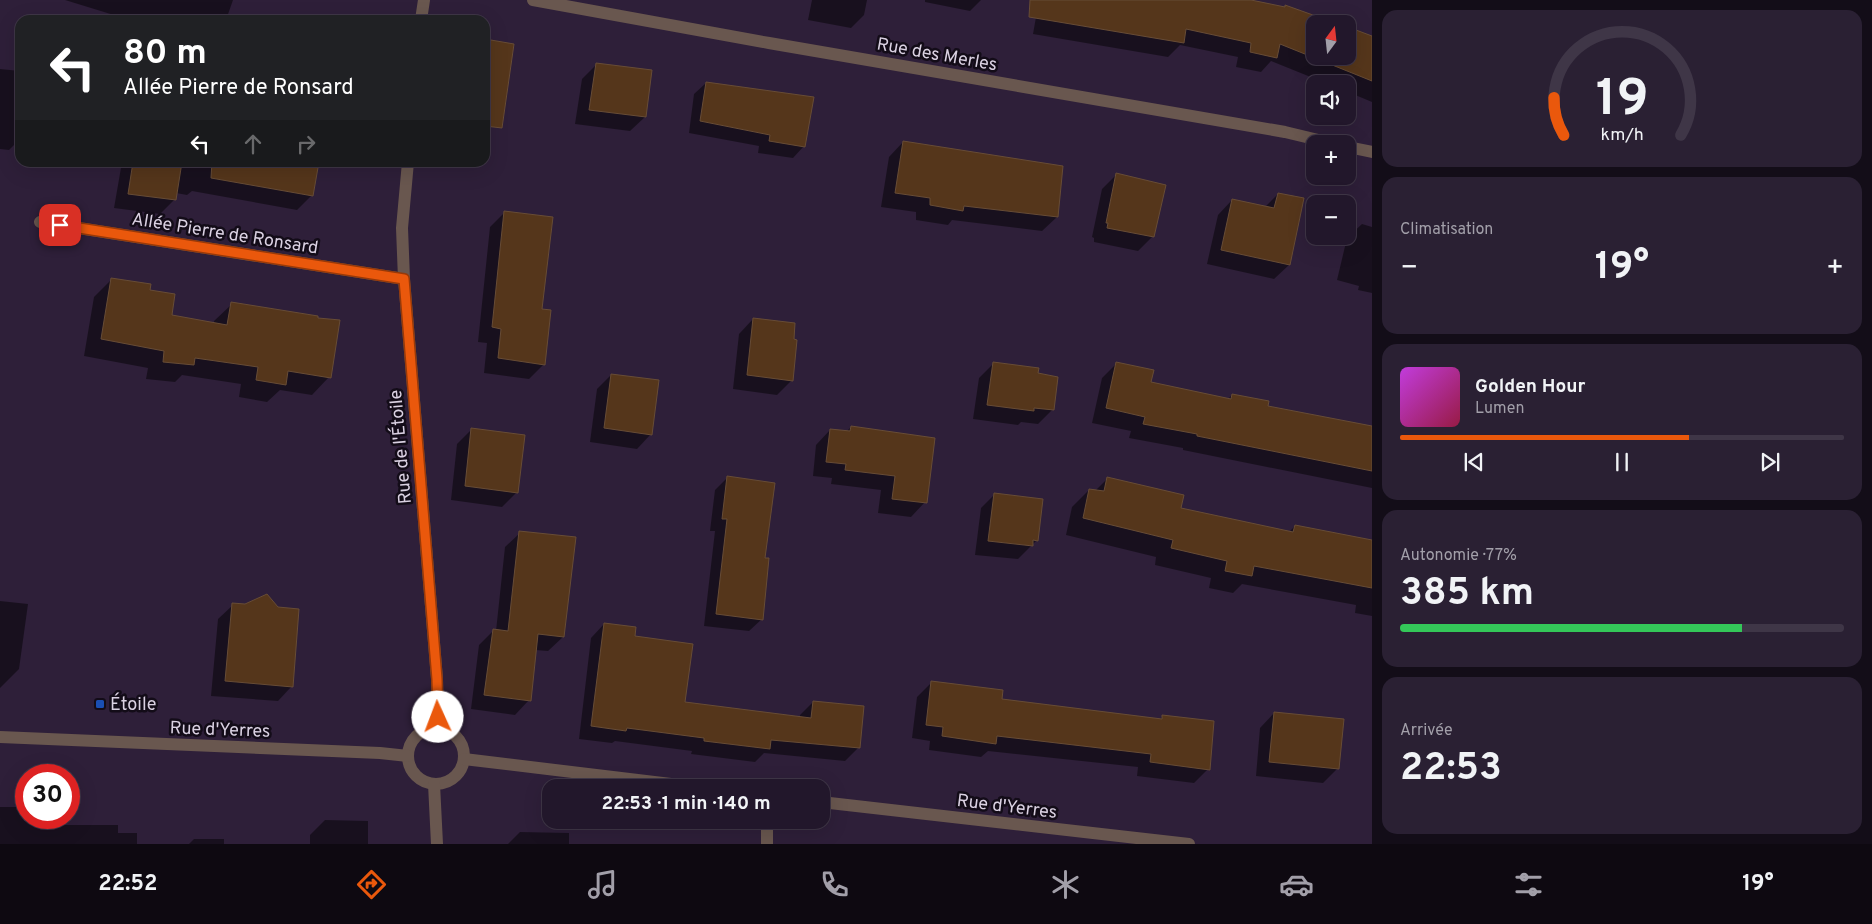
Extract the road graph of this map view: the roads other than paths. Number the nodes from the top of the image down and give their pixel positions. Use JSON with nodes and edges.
{"nodes":[{"id":1,"x":424,"y":0,"type":"edge"},
{"id":2,"x":534,"y":0,"type":"edge"},
{"id":3,"x":422,"y":15,"type":"edge"},
{"id":4,"x":1306,"y":137,"type":"edge"},
{"id":5,"x":1356,"y":149,"type":"edge"},
{"id":6,"x":1372,"y":152,"type":"edge"},
{"id":7,"x":408,"y":167,"type":"edge"},
{"id":8,"x":40,"y":222,"type":"dead end"},
{"id":9,"x":404,"y":279,"type":"junction"},
{"id":10,"x":438,"y":729,"type":"junction"},
{"id":11,"x":0,"y":737,"type":"edge"},
{"id":12,"x":408,"y":756,"type":"junction"},
{"id":13,"x":464,"y":759,"type":"junction"},
{"id":14,"x":630,"y":779,"type":"edge"},
{"id":15,"x":434,"y":784,"type":"junction"},
{"id":16,"x":830,"y":803,"type":"edge"},
{"id":17,"x":767,"y":829,"type":"edge"},
{"id":18,"x":1070,"y":838,"type":"edge"},
{"id":19,"x":437,"y":844,"type":"edge"},
{"id":20,"x":767,"y":844,"type":"edge"},
{"id":21,"x":1189,"y":844,"type":"edge"}],
"edges":[{"from":1,"to":3,"type":"street"},
{"from":2,"to":4,"type":"street","name":"Rue des Merles"},
{"from":5,"to":6,"type":"street"},
{"from":7,"to":9,"type":"street","name":"Rue de l'Étoile"},
{"from":8,"to":9,"type":"street","name":"Allée Pierre de Ronsard"},
{"from":9,"to":10,"type":"street","name":"Rue de l'Étoile"},
{"from":10,"to":12,"type":"street"},
{"from":10,"to":13,"type":"street"},
{"from":11,"to":12,"type":"street","name":"Rue d'Yerres"},
{"from":12,"to":15,"type":"street"},
{"from":13,"to":14,"type":"street"},
{"from":13,"to":15,"type":"street"},
{"from":15,"to":19,"type":"street"},
{"from":16,"to":18,"type":"street","name":"Rue d'Yerres"},
{"from":17,"to":20,"type":"street"},
{"from":18,"to":21,"type":"street","name":"Rue d'Yerres"}]}
